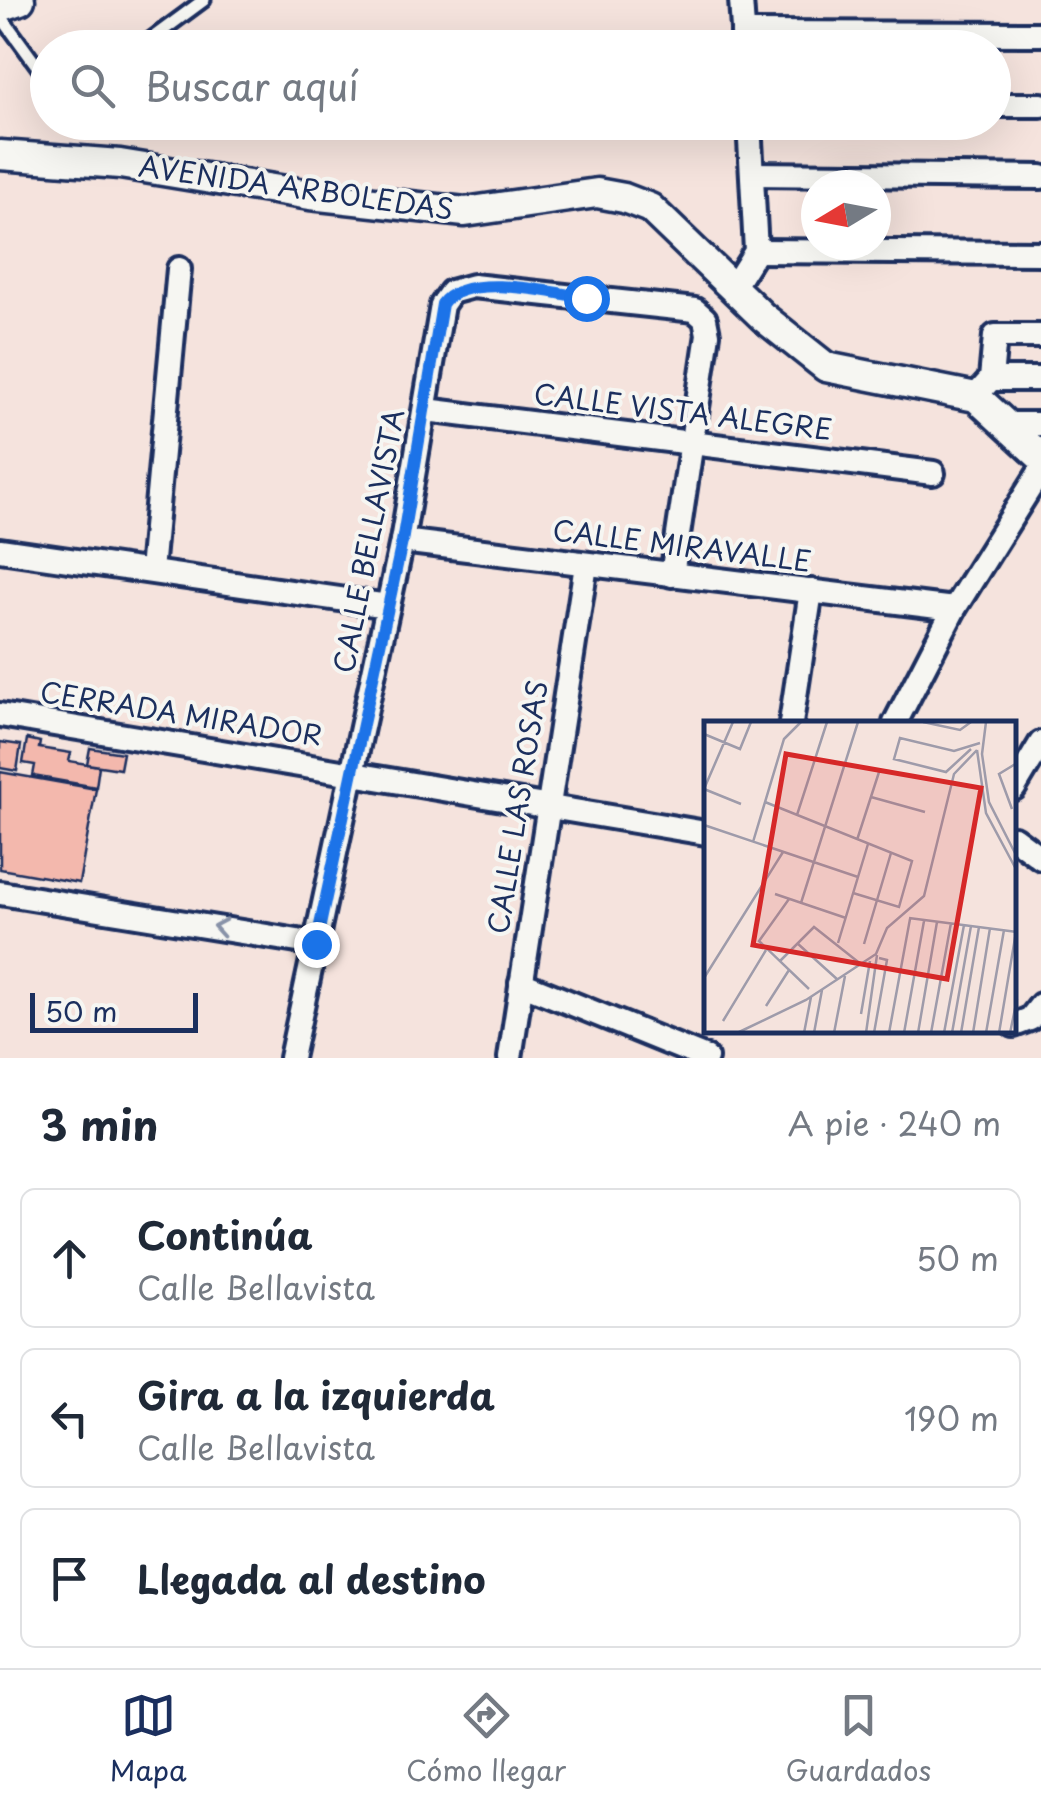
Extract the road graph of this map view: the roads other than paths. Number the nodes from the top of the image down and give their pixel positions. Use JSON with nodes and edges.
{"nodes":[{"id":1,"x":20,"y":0,"type":"edge"},
{"id":2,"x":204,"y":0,"type":"edge"},
{"id":3,"x":741,"y":0,"type":"edge"},
{"id":4,"x":0,"y":7,"type":"edge"},
{"id":5,"x":0,"y":16,"type":"edge"},
{"id":6,"x":163,"y":30,"type":"edge"},
{"id":7,"x":743,"y":30,"type":"edge"},
{"id":8,"x":1041,"y":34,"type":"edge"},
{"id":9,"x":1011,"y":35,"type":"edge"},
{"id":10,"x":30,"y":57,"type":"edge"},
{"id":11,"x":1041,"y":104,"type":"edge"},
{"id":12,"x":1011,"y":105,"type":"edge"},
{"id":13,"x":750,"y":140,"type":"edge"},
{"id":14,"x":0,"y":155,"type":"edge"},
{"id":15,"x":753,"y":174,"type":"junction"},
{"id":16,"x":1041,"y":177,"type":"edge"},
{"id":17,"x":756,"y":251,"type":"junction"},
{"id":18,"x":1041,"y":253,"type":"edge"},
{"id":19,"x":179,"y":268,"type":"dead end"},
{"id":20,"x":734,"y":286,"type":"junction"},
{"id":21,"x":1041,"y":336,"type":"edge"},
{"id":22,"x":1041,"y":379,"type":"edge"},
{"id":23,"x":984,"y":388,"type":"junction"},
{"id":24,"x":426,"y":410,"type":"junction"},
{"id":25,"x":1010,"y":424,"type":"junction"},
{"id":26,"x":1041,"y":424,"type":"edge"},
{"id":27,"x":695,"y":445,"type":"junction"},
{"id":28,"x":1041,"y":457,"type":"edge"},
{"id":29,"x":1041,"y":470,"type":"edge"},
{"id":30,"x":932,"y":473,"type":"dead end"},
{"id":31,"x":402,"y":542,"type":"junction"},
{"id":32,"x":0,"y":550,"type":"edge"},
{"id":33,"x":586,"y":566,"type":"junction"},
{"id":34,"x":151,"y":571,"type":"junction"},
{"id":35,"x":672,"y":575,"type":"junction"},
{"id":36,"x":812,"y":591,"type":"junction"},
{"id":37,"x":388,"y":606,"type":"junction"},
{"id":38,"x":954,"y":609,"type":"junction"},
{"id":39,"x":0,"y":715,"type":"edge"},
{"id":40,"x":791,"y":721,"type":"edge"},
{"id":41,"x":896,"y":721,"type":"edge"},
{"id":42,"x":1041,"y":743,"type":"edge"},
{"id":43,"x":353,"y":772,"type":"junction"},
{"id":44,"x":1016,"y":785,"type":"edge"},
{"id":45,"x":546,"y":809,"type":"junction"},
{"id":46,"x":704,"y":834,"type":"edge"},
{"id":47,"x":1016,"y":839,"type":"edge"},
{"id":48,"x":1041,"y":858,"type":"edge"},
{"id":49,"x":0,"y":893,"type":"edge"},
{"id":50,"x":316,"y":944,"type":"junction"},
{"id":51,"x":522,"y":983,"type":"junction"},
{"id":52,"x":1041,"y":1004,"type":"edge"},
{"id":53,"x":1016,"y":1024,"type":"edge"},
{"id":54,"x":291,"y":1058,"type":"edge"},
{"id":55,"x":510,"y":1058,"type":"edge"},
{"id":56,"x":706,"y":1058,"type":"edge"}],
"edges":[{"from":1,"to":4,"type":"street"},
{"from":2,"to":6,"type":"lane"},
{"from":3,"to":7,"type":"street"},
{"from":5,"to":10,"type":"lane"},
{"from":8,"to":9,"type":"street"},
{"from":11,"to":12,"type":"street"},
{"from":13,"to":15,"type":"street"},
{"from":14,"to":20,"type":"street","name":"AVENIDA ARBOLEDAS"},
{"from":15,"to":16,"type":"street"},
{"from":15,"to":17,"type":"street"},
{"from":17,"to":18,"type":"street"},
{"from":17,"to":20,"type":"street"},
{"from":19,"to":34,"type":"street"},
{"from":20,"to":23,"type":"street","name":"AVENIDA ARBOLEDAS"},
{"from":21,"to":23,"type":"street"},
{"from":22,"to":23,"type":"street"},
{"from":23,"to":25,"type":"street","name":"AVENIDA ARBOLEDAS"},
{"from":24,"to":27,"type":"street","name":"CALLE VISTA ALEGRE"},
{"from":24,"to":27,"type":"street","name":"CALLE BELLAVISTA"},
{"from":24,"to":31,"type":"street","name":"CALLE BELLAVISTA"},
{"from":25,"to":26,"type":"street"},
{"from":25,"to":28,"type":"street","name":"AVENIDA ARBOLEDAS"},
{"from":27,"to":30,"type":"street","name":"CALLE VISTA ALEGRE"},
{"from":27,"to":35,"type":"street"},
{"from":29,"to":38,"type":"street"},
{"from":31,"to":33,"type":"street","name":"CALLE MIRAVALLE"},
{"from":31,"to":37,"type":"street","name":"CALLE BELLAVISTA"},
{"from":32,"to":34,"type":"street"},
{"from":33,"to":35,"type":"street","name":"CALLE MIRAVALLE"},
{"from":33,"to":45,"type":"street","name":"CALLE LAS ROSAS"},
{"from":34,"to":37,"type":"street"},
{"from":35,"to":36,"type":"street","name":"CALLE MIRAVALLE"},
{"from":36,"to":38,"type":"street","name":"CALLE MIRAVALLE"},
{"from":36,"to":40,"type":"street"},
{"from":37,"to":43,"type":"street","name":"CALLE BELLAVISTA"},
{"from":38,"to":41,"type":"street"},
{"from":39,"to":43,"type":"street","name":"CERRADA MIRADOR"},
{"from":42,"to":44,"type":"street"},
{"from":43,"to":45,"type":"street","name":"CERRADA MIRADOR"},
{"from":43,"to":50,"type":"street","name":"CALLE BELLAVISTA"},
{"from":45,"to":46,"type":"street","name":"CERRADA MIRADOR"},
{"from":45,"to":51,"type":"street","name":"CALLE LAS ROSAS"},
{"from":47,"to":48,"type":"street"},
{"from":50,"to":49,"type":"street","one_way":true},
{"from":50,"to":54,"type":"street","name":"CALLE BELLAVISTA"},
{"from":51,"to":55,"type":"street","name":"CALLE LAS ROSAS"},
{"from":51,"to":56,"type":"street"},
{"from":52,"to":53,"type":"street"}]}
